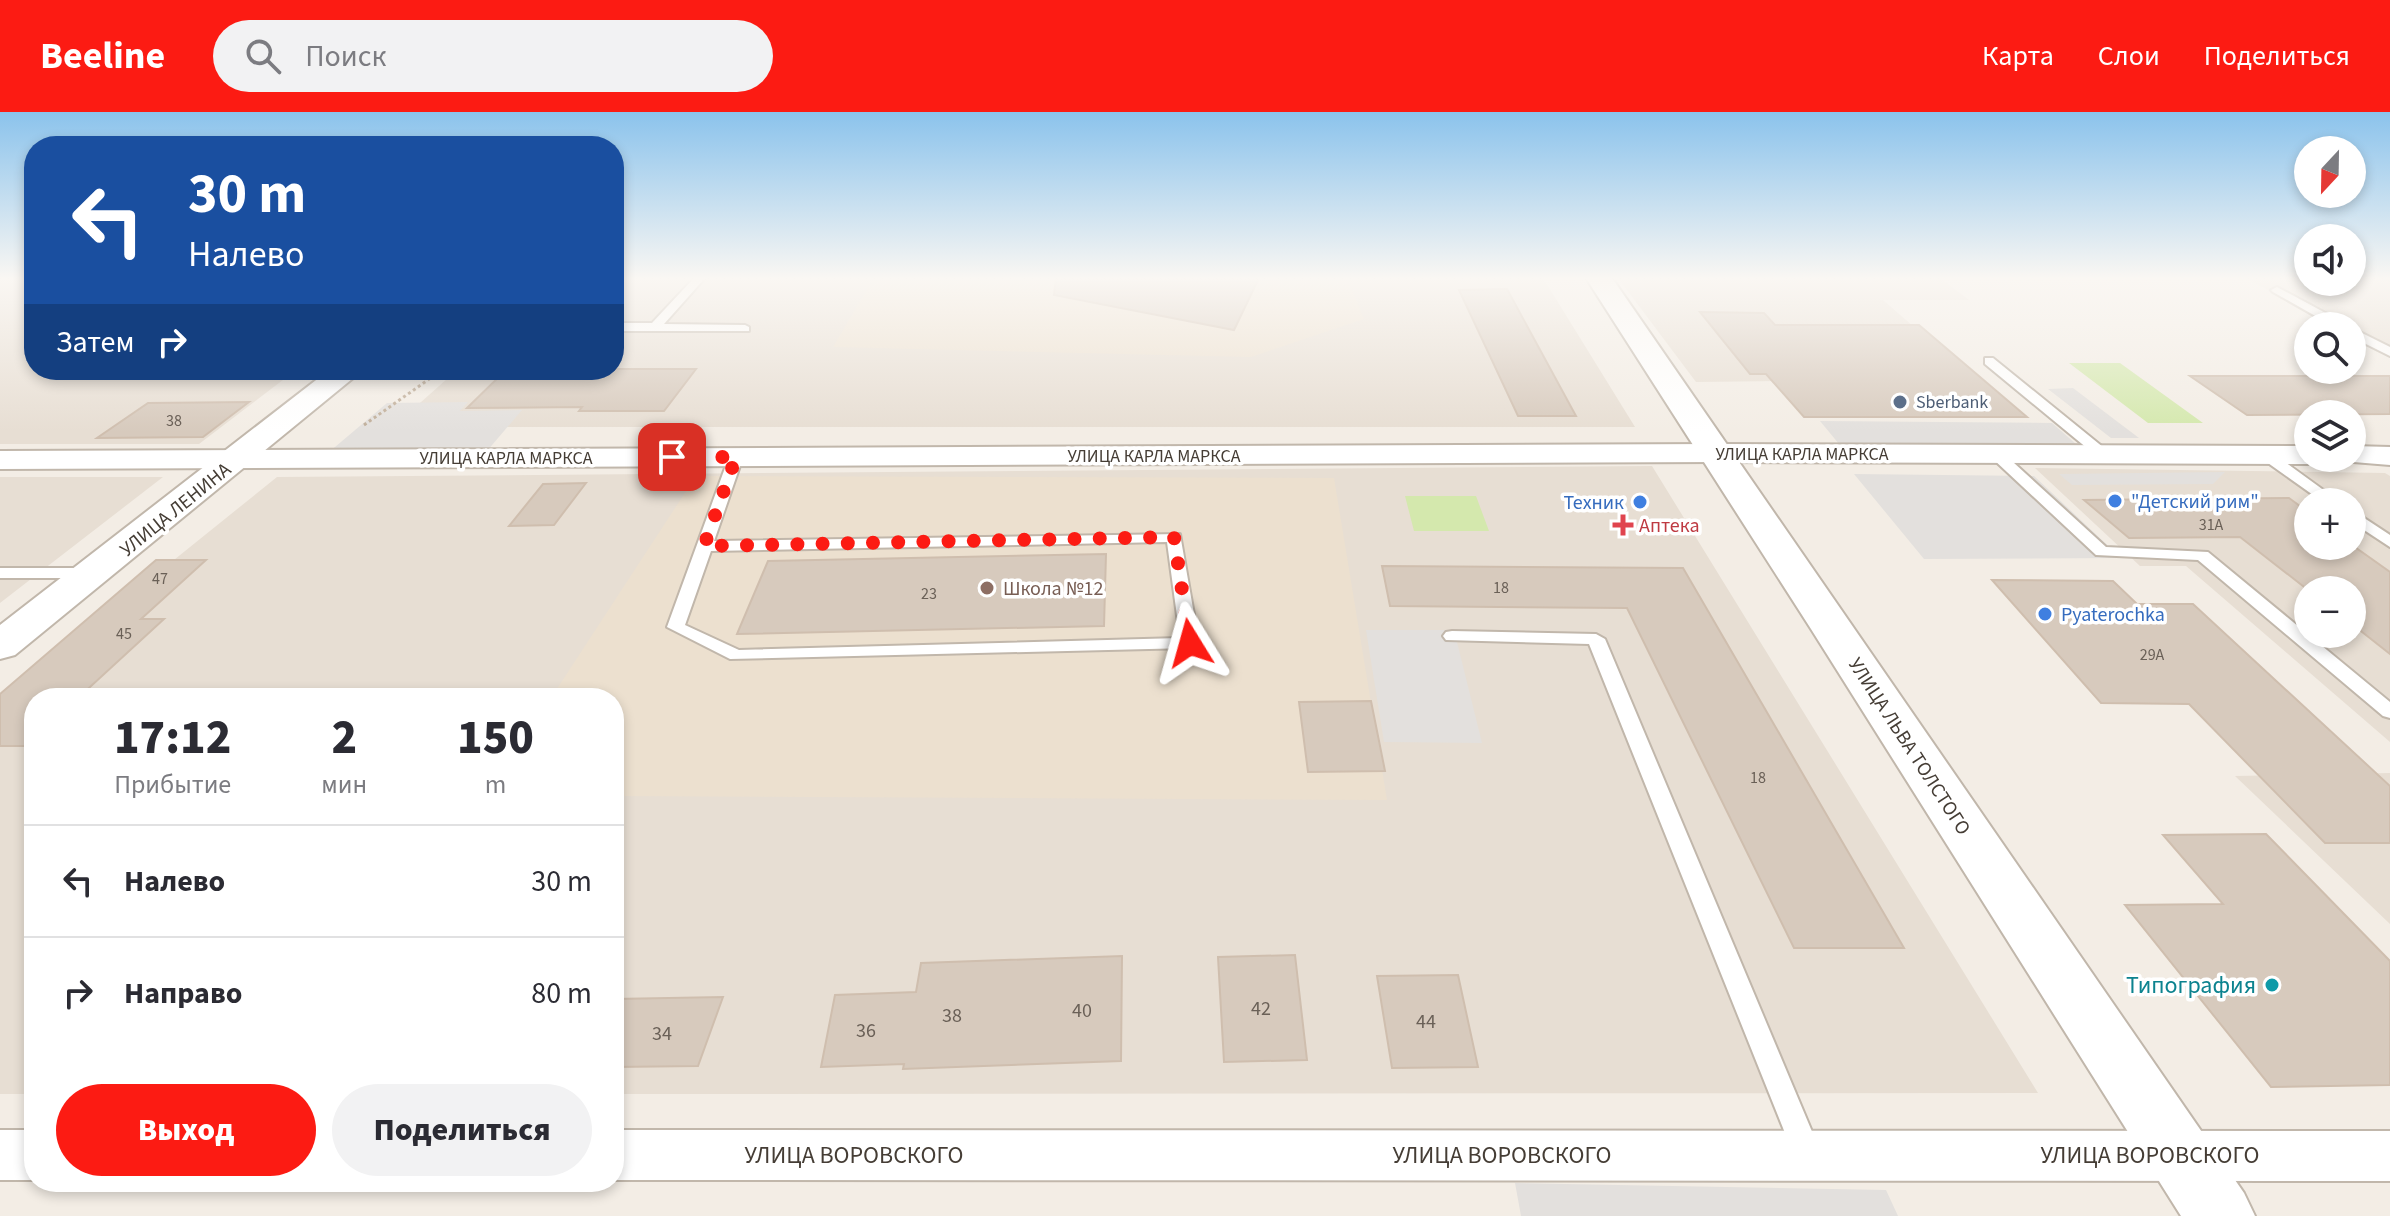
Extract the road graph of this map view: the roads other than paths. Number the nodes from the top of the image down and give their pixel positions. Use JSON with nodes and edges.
{"nodes":[{"id":1,"x":1634,"y":330,"type":"edge"},
{"id":2,"x":2366,"y":339,"type":"edge"},
{"id":3,"x":2390,"y":352,"type":"edge"},
{"id":4,"x":1989,"y":361,"type":"dead end"},
{"id":5,"x":336,"y":380,"type":"edge"},
{"id":6,"x":1719,"y":453,"type":"junction"},
{"id":7,"x":1997,"y":455,"type":"junction"},
{"id":8,"x":2104,"y":455,"type":"junction"},
{"id":9,"x":2266,"y":455,"type":"junction"},
{"id":10,"x":2294,"y":455,"type":"edge"},
{"id":11,"x":2366,"y":455,"type":"edge"},
{"id":12,"x":2390,"y":456,"type":"edge"},
{"id":13,"x":736,"y":457,"type":"junction"},
{"id":14,"x":239,"y":458,"type":"junction"},
{"id":15,"x":0,"y":460,"type":"edge"},
{"id":16,"x":2313,"y":488,"type":"edge"},
{"id":17,"x":2366,"y":525,"type":"edge"},
{"id":18,"x":2390,"y":542,"type":"edge"},
{"id":19,"x":704,"y":546,"type":"junction"},
{"id":20,"x":0,"y":573,"type":"edge"},
{"id":21,"x":95,"y":573,"type":"junction"},
{"id":22,"x":1452,"y":636,"type":"dead end"},
{"id":23,"x":0,"y":646,"type":"edge"},
{"id":24,"x":2390,"y":712,"type":"edge"},
{"id":25,"x":0,"y":1155,"type":"edge"},
{"id":26,"x":24,"y":1155,"type":"edge"},
{"id":27,"x":624,"y":1155,"type":"edge"},
{"id":28,"x":1808,"y":1155,"type":"junction"},
{"id":29,"x":2179,"y":1155,"type":"junction"},
{"id":30,"x":2390,"y":1156,"type":"edge"},
{"id":31,"x":2220,"y":1216,"type":"edge"}],
"edges":[{"from":1,"to":6,"type":"street","name":"УЛИЦА ЛЬВА ТОЛСТОГО"},
{"from":2,"to":3,"type":"lane"},
{"from":4,"to":8,"type":"lane"},
{"from":5,"to":14,"type":"street","name":"УЛИЦА ЛЕНИНА"},
{"from":6,"to":7,"type":"street","name":"УЛИЦА КАРЛА МАРКСА"},
{"from":6,"to":13,"type":"street","name":"УЛИЦА КАРЛА МАРКСА"},
{"from":6,"to":29,"type":"street","name":"УЛИЦА ЛЬВА ТОЛСТОГО"},
{"from":7,"to":8,"type":"street","name":"УЛИЦА КАРЛА МАРКСА"},
{"from":7,"to":24,"type":"lane"},
{"from":8,"to":9,"type":"street","name":"УЛИЦА КАРЛА МАРКСА"},
{"from":9,"to":10,"type":"street","name":"УЛИЦА КАРЛА МАРКСА"},
{"from":9,"to":16,"type":"lane"},
{"from":11,"to":12,"type":"street"},
{"from":13,"to":14,"type":"street","name":"УЛИЦА КАРЛА МАРКСА"},
{"from":13,"to":19,"type":"lane"},
{"from":14,"to":15,"type":"street","name":"УЛИЦА КАРЛА МАРКСА"},
{"from":14,"to":21,"type":"street","name":"УЛИЦА ЛЕНИНА"},
{"from":17,"to":18,"type":"lane"},
{"from":19,"to":19,"type":"lane"},
{"from":20,"to":21,"type":"lane"},
{"from":21,"to":23,"type":"street","name":"УЛИЦА ЛЕНИНА"},
{"from":22,"to":28,"type":"lane"},
{"from":25,"to":26,"type":"street"},
{"from":27,"to":28,"type":"street","name":"УЛИЦА ВОРОВСКОГО"},
{"from":28,"to":29,"type":"street","name":"УЛИЦА ВОРОВСКОГО"},
{"from":29,"to":30,"type":"street","name":"УЛИЦА ВОРОВСКОГО"},
{"from":29,"to":31,"type":"street","name":"УЛИЦА ЛЬВА ТОЛСТОГО"}]}
